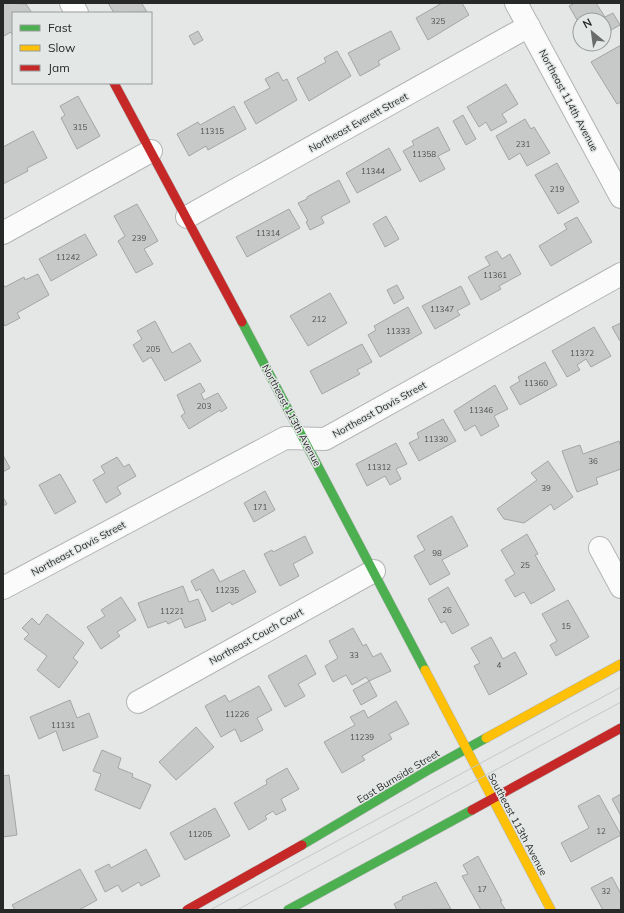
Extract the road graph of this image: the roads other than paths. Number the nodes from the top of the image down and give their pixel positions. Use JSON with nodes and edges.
{"nodes":[{"id":1,"x":71,"y":3,"type":"edge"},
{"id":2,"x":516,"y":3,"type":"edge"},
{"id":3,"x":76,"y":12,"type":"edge"},
{"id":4,"x":529,"y":26,"type":"junction"},
{"id":5,"x":115,"y":84,"type":"edge"},
{"id":6,"x":151,"y":151,"type":"junction"},
{"id":7,"x":621,"y":197,"type":"edge"},
{"id":8,"x":187,"y":217,"type":"junction"},
{"id":9,"x":3,"y":233,"type":"edge"},
{"id":10,"x":621,"y":274,"type":"edge"},
{"id":11,"x":305,"y":439,"type":"junction"},
{"id":12,"x":600,"y":548,"type":"dead end"},
{"id":13,"x":374,"y":571,"type":"junction"},
{"id":14,"x":621,"y":587,"type":"edge"},
{"id":15,"x":3,"y":588,"type":"edge"},
{"id":16,"x":621,"y":664,"type":"edge"},
{"id":17,"x":138,"y":702,"type":"dead end"},
{"id":18,"x":621,"y":728,"type":"edge"},
{"id":19,"x":466,"y":749,"type":"junction"},
{"id":20,"x":491,"y":798,"type":"junction"},
{"id":21,"x":187,"y":910,"type":"edge"},
{"id":22,"x":288,"y":910,"type":"edge"},
{"id":23,"x":550,"y":910,"type":"edge"}],
"edges":[{"from":1,"to":3,"type":"street"},
{"from":2,"to":4,"type":"street","name":"Northeast 114th Avenue"},
{"from":4,"to":7,"type":"street","name":"Northeast 114th Avenue"},
{"from":4,"to":8,"type":"street","name":"Northeast Everett Street"},
{"from":5,"to":6,"type":"street","name":"Northeast 113th Avenue"},
{"from":6,"to":8,"type":"street","name":"Northeast 113th Avenue"},
{"from":6,"to":9,"type":"street"},
{"from":8,"to":11,"type":"street","name":"Northeast 113th Avenue"},
{"from":10,"to":11,"type":"street","name":"Northeast Davis Street"},
{"from":11,"to":13,"type":"street","name":"Northeast 113th Avenue"},
{"from":11,"to":15,"type":"street","name":"Northeast Davis Street"},
{"from":12,"to":14,"type":"street"},
{"from":13,"to":17,"type":"street","name":"Northeast Couch Court"},
{"from":13,"to":19,"type":"street","name":"Northeast 113th Avenue"},
{"from":16,"to":19,"type":"street","name":"East Burnside Street"},
{"from":18,"to":20,"type":"street"},
{"from":19,"to":20,"type":"street","name":"Southeast 113th Avenue"},
{"from":19,"to":21,"type":"street","name":"East Burnside Street"},
{"from":20,"to":22,"type":"street"},
{"from":20,"to":23,"type":"street","name":"Southeast 113th Avenue"}]}
